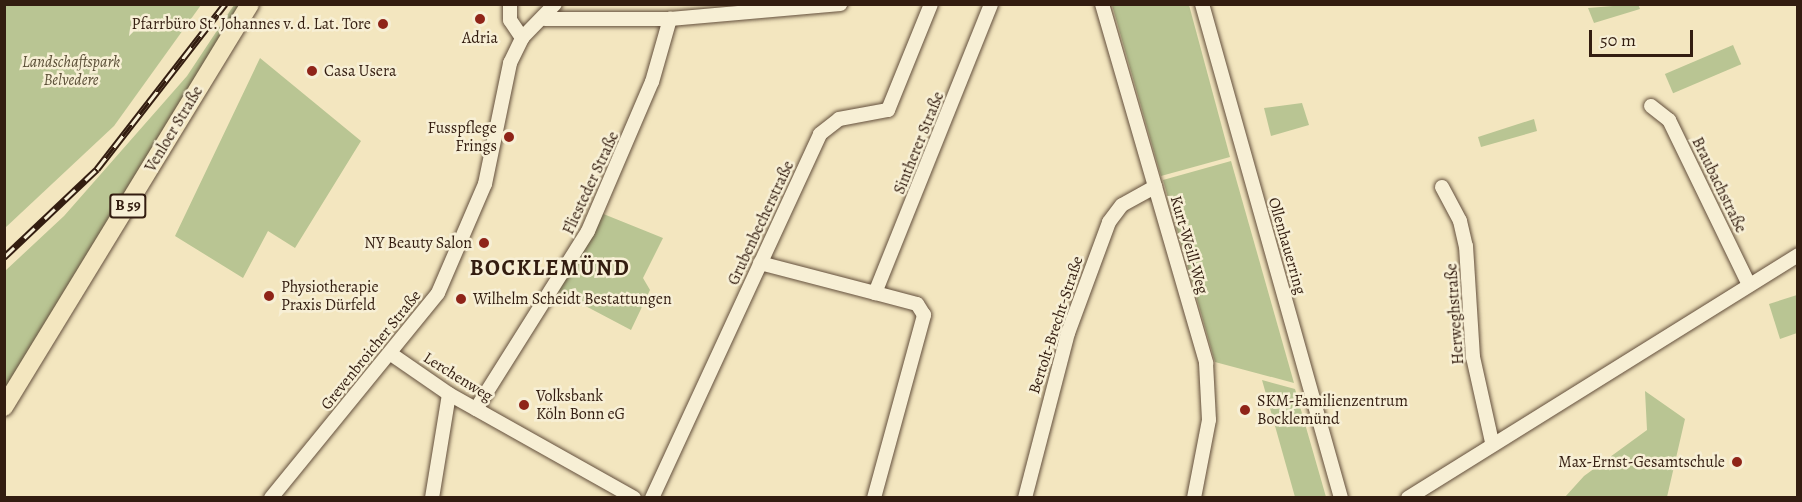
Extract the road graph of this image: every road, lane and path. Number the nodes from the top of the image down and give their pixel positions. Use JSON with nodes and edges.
{"nodes":[{"id":1,"x":250,"y":4,"type":"edge"},
{"id":2,"x":510,"y":4,"type":"edge"},
{"id":3,"x":555,"y":4,"type":"edge"},
{"id":4,"x":840,"y":4,"type":"edge"},
{"id":5,"x":931,"y":4,"type":"edge"},
{"id":6,"x":991,"y":4,"type":"edge"},
{"id":7,"x":1101,"y":4,"type":"edge"},
{"id":8,"x":1202,"y":4,"type":"edge"},
{"id":9,"x":545,"y":18,"type":"junction"},
{"id":10,"x":670,"y":19,"type":"junction"},
{"id":11,"x":522,"y":38,"type":"junction"},
{"id":12,"x":1651,"y":106,"type":"dead end"},
{"id":13,"x":1155,"y":187,"type":"junction"},
{"id":14,"x":1442,"y":187,"type":"dead end"},
{"id":15,"x":1797,"y":255,"type":"edge"},
{"id":16,"x":760,"y":263,"type":"junction"},
{"id":17,"x":1749,"y":285,"type":"junction"},
{"id":18,"x":875,"y":293,"type":"junction"},
{"id":19,"x":391,"y":354,"type":"junction"},
{"id":20,"x":449,"y":394,"type":"junction"},
{"id":21,"x":4,"y":407,"type":"edge"},
{"id":22,"x":477,"y":409,"type":"junction"},
{"id":23,"x":1492,"y":442,"type":"junction"},
{"id":24,"x":270,"y":498,"type":"edge"},
{"id":25,"x":432,"y":498,"type":"edge"},
{"id":26,"x":634,"y":498,"type":"edge"},
{"id":27,"x":652,"y":498,"type":"edge"},
{"id":28,"x":874,"y":498,"type":"edge"},
{"id":29,"x":1025,"y":498,"type":"edge"},
{"id":30,"x":1194,"y":498,"type":"edge"},
{"id":31,"x":1341,"y":498,"type":"edge"},
{"id":32,"x":1408,"y":498,"type":"edge"}],
"edges":[{"from":1,"to":21,"type":"main road","name":"Venloer Straße","number":"B 59"},
{"from":2,"to":11,"type":"street"},
{"from":3,"to":9,"type":"street"},
{"from":4,"to":10,"type":"street"},
{"from":5,"to":16,"type":"street","name":"Grubenbecherstraße"},
{"from":6,"to":18,"type":"street","name":"Sintherer Straße"},
{"from":7,"to":13,"type":"street","name":"Kurt-Weill-Weg"},
{"from":8,"to":31,"type":"street","name":"Ollenhauerring"},
{"from":9,"to":10,"type":"street"},
{"from":9,"to":11,"type":"street"},
{"from":10,"to":22,"type":"street","name":"Fliesteder Straße"},
{"from":11,"to":19,"type":"street","name":"Grevenbroicher Straße"},
{"from":12,"to":17,"type":"street","name":"Braubachstraße"},
{"from":13,"to":29,"type":"street","name":"Bertolt-Brecht-Straße"},
{"from":13,"to":30,"type":"street","name":"Kurt-Weill-Weg"},
{"from":14,"to":23,"type":"street","name":"Herweghstraße"},
{"from":15,"to":17,"type":"street"},
{"from":16,"to":18,"type":"street"},
{"from":16,"to":27,"type":"street","name":"Grubenbecherstraße"},
{"from":17,"to":23,"type":"street"},
{"from":18,"to":28,"type":"street"},
{"from":19,"to":20,"type":"street","name":"Lerchenweg"},
{"from":19,"to":24,"type":"street","name":"Grevenbroicher Straße"},
{"from":20,"to":22,"type":"street","name":"Lerchenweg"},
{"from":20,"to":25,"type":"street"},
{"from":22,"to":26,"type":"street","name":"Lerchenweg"},
{"from":23,"to":32,"type":"street"}]}
